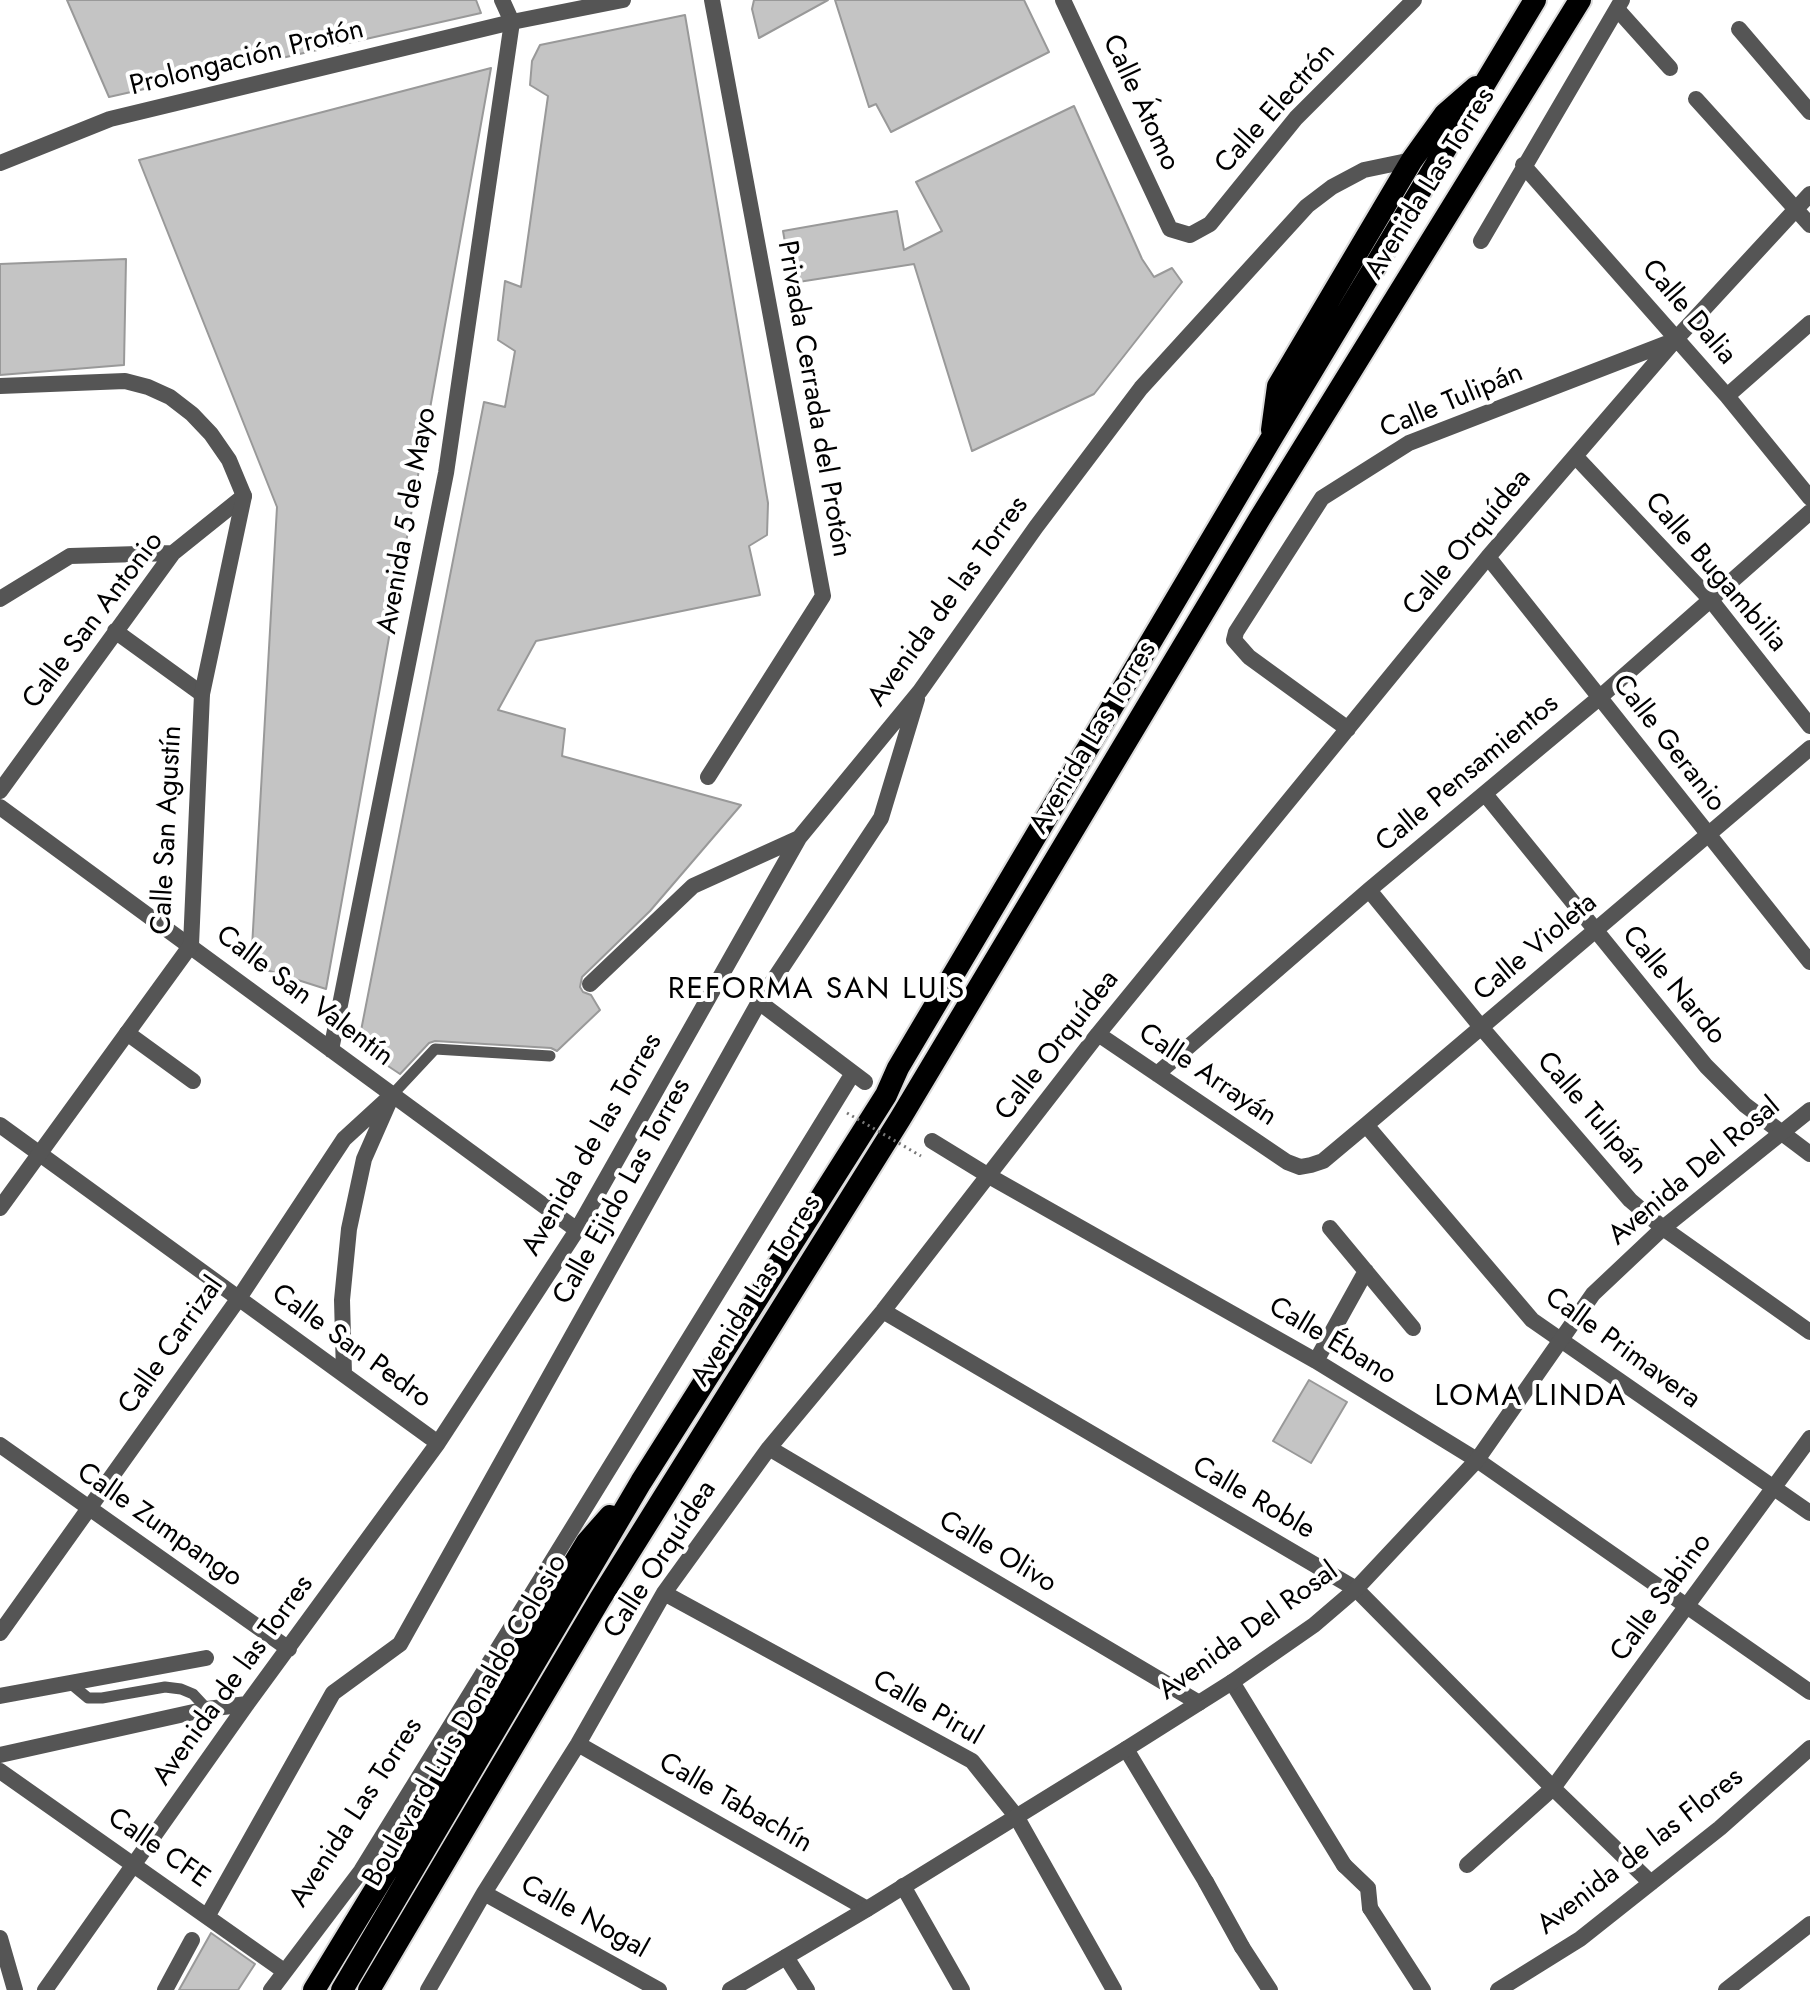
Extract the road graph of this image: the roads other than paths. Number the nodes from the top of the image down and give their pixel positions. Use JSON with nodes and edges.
{"nodes":[{"id":1,"x":502,"y":0,"type":"edge"},
{"id":2,"x":623,"y":0,"type":"edge"},
{"id":3,"x":712,"y":0,"type":"edge"},
{"id":4,"x":1063,"y":0,"type":"edge"},
{"id":5,"x":1414,"y":0,"type":"edge"},
{"id":6,"x":1535,"y":0,"type":"edge"},
{"id":7,"x":1580,"y":0,"type":"edge"},
{"id":8,"x":1620,"y":5,"type":"edge"},
{"id":9,"x":512,"y":22,"type":"junction"},
{"id":10,"x":1739,"y":29,"type":"dead end"},
{"id":11,"x":1670,"y":68,"type":"dead end"},
{"id":12,"x":1490,"y":76,"type":"junction"},
{"id":13,"x":1696,"y":99,"type":"dead end"},
{"id":14,"x":1810,"y":112,"type":"edge"},
{"id":15,"x":1412,"y":160,"type":"junction"},
{"id":16,"x":0,"y":163,"type":"edge"},
{"id":17,"x":1523,"y":165,"type":"junction"},
{"id":18,"x":1810,"y":194,"type":"edge"},
{"id":19,"x":1796,"y":209,"type":"junction"},
{"id":20,"x":1810,"y":225,"type":"edge"},
{"id":21,"x":1170,"y":229,"type":"joint"},
{"id":22,"x":1481,"y":241,"type":"dead end"},
{"id":23,"x":1810,"y":323,"type":"edge"},
{"id":24,"x":1676,"y":339,"type":"junction"},
{"id":25,"x":0,"y":386,"type":"edge"},
{"id":26,"x":1727,"y":396,"type":"junction"},
{"id":27,"x":1271,"y":439,"type":"junction"},
{"id":28,"x":1576,"y":457,"type":"junction"},
{"id":29,"x":244,"y":496,"type":"junction"},
{"id":30,"x":1810,"y":498,"type":"edge"},
{"id":31,"x":1810,"y":512,"type":"edge"},
{"id":32,"x":173,"y":553,"type":"junction"},
{"id":33,"x":1488,"y":557,"type":"junction"},
{"id":34,"x":0,"y":599,"type":"edge"},
{"id":35,"x":1710,"y":599,"type":"junction"},
{"id":36,"x":115,"y":631,"type":"junction"},
{"id":37,"x":920,"y":691,"type":"junction"},
{"id":38,"x":202,"y":694,"type":"junction"},
{"id":39,"x":1599,"y":698,"type":"junction"},
{"id":40,"x":1810,"y":726,"type":"edge"},
{"id":41,"x":1348,"y":729,"type":"junction"},
{"id":42,"x":1810,"y":748,"type":"edge"},
{"id":43,"x":708,"y":777,"type":"dead end"},
{"id":44,"x":0,"y":791,"type":"edge"},
{"id":45,"x":1485,"y":794,"type":"junction"},
{"id":46,"x":0,"y":807,"type":"edge"},
{"id":47,"x":1707,"y":835,"type":"junction"},
{"id":48,"x":799,"y":838,"type":"junction"},
{"id":49,"x":1369,"y":890,"type":"junction"},
{"id":50,"x":1595,"y":933,"type":"junction"},
{"id":51,"x":191,"y":945,"type":"junction"},
{"id":52,"x":1810,"y":962,"type":"edge"},
{"id":53,"x":590,"y":984,"type":"dead end"},
{"id":54,"x":759,"y":1002,"type":"junction"},
{"id":55,"x":1481,"y":1027,"type":"junction"},
{"id":56,"x":127,"y":1033,"type":"junction"},
{"id":57,"x":1098,"y":1034,"type":"junction"},
{"id":58,"x":331,"y":1050,"type":"junction"},
{"id":59,"x":550,"y":1056,"type":"dead end"},
{"id":60,"x":1157,"y":1074,"type":"junction"},
{"id":61,"x":193,"y":1081,"type":"dead end"},
{"id":62,"x":392,"y":1095,"type":"junction"},
{"id":63,"x":1810,"y":1110,"type":"edge"},
{"id":64,"x":0,"y":1125,"type":"edge"},
{"id":65,"x":1366,"y":1125,"type":"junction"},
{"id":66,"x":1781,"y":1134,"type":"junction"},
{"id":67,"x":932,"y":1141,"type":"dead end"},
{"id":68,"x":39,"y":1153,"type":"junction"},
{"id":69,"x":1810,"y":1154,"type":"edge"},
{"id":70,"x":1287,"y":1162,"type":"joint"},
{"id":71,"x":989,"y":1176,"type":"junction"},
{"id":72,"x":0,"y":1208,"type":"edge"},
{"id":73,"x":1330,"y":1228,"type":"dead end"},
{"id":74,"x":1663,"y":1228,"type":"junction"},
{"id":75,"x":577,"y":1230,"type":"junction"},
{"id":76,"x":1366,"y":1271,"type":"junction"},
{"id":77,"x":239,"y":1298,"type":"junction"},
{"id":78,"x":883,"y":1311,"type":"junction"},
{"id":79,"x":1413,"y":1328,"type":"dead end"},
{"id":80,"x":1810,"y":1332,"type":"edge"},
{"id":81,"x":1561,"y":1341,"type":"junction"},
{"id":82,"x":1316,"y":1361,"type":"junction"},
{"id":83,"x":344,"y":1374,"type":"junction"},
{"id":84,"x":1810,"y":1438,"type":"edge"},
{"id":85,"x":438,"y":1443,"type":"junction"},
{"id":86,"x":0,"y":1445,"type":"edge"},
{"id":87,"x":769,"y":1448,"type":"junction"},
{"id":88,"x":1477,"y":1460,"type":"junction"},
{"id":89,"x":641,"y":1482,"type":"junction"},
{"id":90,"x":1774,"y":1489,"type":"junction"},
{"id":91,"x":658,"y":1506,"type":"junction"},
{"id":92,"x":90,"y":1508,"type":"junction"},
{"id":93,"x":1810,"y":1513,"type":"edge"},
{"id":94,"x":1356,"y":1589,"type":"junction"},
{"id":95,"x":664,"y":1593,"type":"junction"},
{"id":96,"x":1687,"y":1608,"type":"junction"},
{"id":97,"x":0,"y":1633,"type":"edge"},
{"id":98,"x":289,"y":1649,"type":"junction"},
{"id":99,"x":206,"y":1658,"type":"dead end"},
{"id":100,"x":1232,"y":1682,"type":"junction"},
{"id":101,"x":70,"y":1683,"type":"junction"},
{"id":102,"x":1810,"y":1692,"type":"edge"},
{"id":103,"x":0,"y":1696,"type":"edge"},
{"id":104,"x":1199,"y":1703,"type":"junction"},
{"id":105,"x":247,"y":1704,"type":"junction"},
{"id":106,"x":207,"y":1709,"type":"junction"},
{"id":107,"x":578,"y":1744,"type":"junction"},
{"id":108,"x":1810,"y":1748,"type":"edge"},
{"id":109,"x":1126,"y":1749,"type":"junction"},
{"id":110,"x":0,"y":1755,"type":"edge"},
{"id":111,"x":0,"y":1771,"type":"edge"},
{"id":112,"x":1553,"y":1788,"type":"junction"},
{"id":113,"x":1016,"y":1816,"type":"junction"},
{"id":114,"x":135,"y":1864,"type":"junction"},
{"id":115,"x":1467,"y":1865,"type":"dead end"},
{"id":116,"x":1651,"y":1883,"type":"junction"},
{"id":117,"x":903,"y":1886,"type":"junction"},
{"id":118,"x":484,"y":1893,"type":"junction"},
{"id":119,"x":867,"y":1909,"type":"junction"},
{"id":120,"x":208,"y":1915,"type":"junction"},
{"id":121,"x":1810,"y":1924,"type":"edge"},
{"id":122,"x":0,"y":1938,"type":"edge"},
{"id":123,"x":192,"y":1940,"type":"dead end"},
{"id":124,"x":786,"y":1957,"type":"junction"},
{"id":125,"x":284,"y":1971,"type":"junction"},
{"id":126,"x":15,"y":1990,"type":"edge"},
{"id":127,"x":45,"y":1990,"type":"edge"},
{"id":128,"x":165,"y":1990,"type":"edge"},
{"id":129,"x":271,"y":1990,"type":"edge"},
{"id":130,"x":314,"y":1990,"type":"edge"},
{"id":131,"x":342,"y":1990,"type":"edge"},
{"id":132,"x":369,"y":1990,"type":"edge"},
{"id":133,"x":382,"y":1990,"type":"edge"},
{"id":134,"x":428,"y":1990,"type":"edge"},
{"id":135,"x":659,"y":1990,"type":"edge"},
{"id":136,"x":730,"y":1990,"type":"edge"},
{"id":137,"x":807,"y":1990,"type":"edge"},
{"id":138,"x":962,"y":1990,"type":"edge"},
{"id":139,"x":1114,"y":1990,"type":"edge"},
{"id":140,"x":1270,"y":1990,"type":"edge"},
{"id":141,"x":1423,"y":1990,"type":"edge"},
{"id":142,"x":1498,"y":1990,"type":"edge"},
{"id":143,"x":1726,"y":1990,"type":"edge"}],
"edges":[{"from":1,"to":9,"type":"street"},
{"from":2,"to":9,"type":"street","name":"Prolongación Protón"},
{"from":3,"to":43,"type":"street","name":"Privada Cerrada del Protón"},
{"from":4,"to":21,"type":"street","name":"Calle Átomo"},
{"from":5,"to":21,"type":"street","name":"Calle Electrón"},
{"from":6,"to":12,"type":"highway","name":"Avenida Las Torres"},
{"from":7,"to":91,"type":"highway","name":"Avenida Las Torres"},
{"from":8,"to":11,"type":"street"},
{"from":8,"to":17,"type":"street"},
{"from":9,"to":16,"type":"street","name":"Prolongación Protón"},
{"from":9,"to":58,"type":"street","name":"Avenida 5 de Mayo"},
{"from":10,"to":14,"type":"street"},
{"from":12,"to":15,"type":"highway"},
{"from":12,"to":27,"type":"highway","name":"Avenida Las Torres"},
{"from":13,"to":19,"type":"street"},
{"from":15,"to":27,"type":"highway"},
{"from":15,"to":37,"type":"street","name":"Avenida de las Torres"},
{"from":17,"to":22,"type":"street"},
{"from":17,"to":24,"type":"street","name":"Calle Dalia"},
{"from":18,"to":19,"type":"street","name":"Calle Orquídea"},
{"from":19,"to":20,"type":"street"},
{"from":19,"to":24,"type":"street","name":"Calle Orquídea"},
{"from":23,"to":26,"type":"street"},
{"from":24,"to":26,"type":"street","name":"Calle Dalia"},
{"from":24,"to":28,"type":"street","name":"Calle Orquídea"},
{"from":24,"to":41,"type":"street","name":"Calle Tulipán"},
{"from":25,"to":29,"type":"street"},
{"from":26,"to":30,"type":"street","name":"Calle Dalia"},
{"from":27,"to":89,"type":"highway","name":"Avenida Las Torres"},
{"from":28,"to":33,"type":"street","name":"Calle Orquídea"},
{"from":28,"to":35,"type":"street","name":"Calle Bugambilia"},
{"from":29,"to":32,"type":"street","name":"Calle San Antonio"},
{"from":29,"to":38,"type":"street","name":"Calle San Agustín"},
{"from":31,"to":35,"type":"street","name":"Calle Pensamientos"},
{"from":32,"to":34,"type":"street"},
{"from":32,"to":36,"type":"street","name":"Calle San Antonio"},
{"from":33,"to":39,"type":"street","name":"Calle Geranio"},
{"from":33,"to":41,"type":"street","name":"Calle Orquídea"},
{"from":35,"to":39,"type":"street","name":"Calle Pensamientos"},
{"from":35,"to":40,"type":"street","name":"Calle Bugambilia"},
{"from":36,"to":38,"type":"street"},
{"from":36,"to":44,"type":"street","name":"Calle San Antonio"},
{"from":37,"to":48,"type":"street","name":"Avenida de las Torres"},
{"from":37,"to":54,"type":"street","name":"Calle Ejido Las Torres"},
{"from":38,"to":51,"type":"street","name":"Calle San Agustín"},
{"from":39,"to":45,"type":"street","name":"Calle Pensamientos"},
{"from":39,"to":47,"type":"street","name":"Calle Geranio"},
{"from":41,"to":57,"type":"street","name":"Calle Orquídea"},
{"from":42,"to":47,"type":"street","name":"Calle Violeta"},
{"from":45,"to":49,"type":"street","name":"Calle Pensamientos"},
{"from":45,"to":50,"type":"street","name":"Calle Nardo"},
{"from":46,"to":51,"type":"street","name":"Calle San Valentín"},
{"from":47,"to":50,"type":"street","name":"Calle Violeta"},
{"from":47,"to":52,"type":"street","name":"Calle Geranio"},
{"from":48,"to":53,"type":"street"},
{"from":48,"to":75,"type":"street","name":"Avenida de las Torres"},
{"from":49,"to":55,"type":"street","name":"Calle Tulipán"},
{"from":49,"to":60,"type":"street","name":"Calle Pensamientos"},
{"from":50,"to":55,"type":"street","name":"Calle Violeta"},
{"from":50,"to":66,"type":"street","name":"Calle Nardo"},
{"from":51,"to":56,"type":"street","name":"Calle San Agustín"},
{"from":51,"to":58,"type":"street","name":"Calle San Valentín"},
{"from":54,"to":120,"type":"street","name":"Calle Ejido Las Torres"},
{"from":54,"to":125,"type":"street","name":"Avenida Las Torres"},
{"from":55,"to":65,"type":"street","name":"Calle Violeta"},
{"from":55,"to":74,"type":"street","name":"Calle Tulipán"},
{"from":56,"to":61,"type":"street"},
{"from":56,"to":68,"type":"street","name":"Calle San Agustín"},
{"from":57,"to":60,"type":"street","name":"Calle Arrayán"},
{"from":57,"to":71,"type":"street","name":"Calle Orquídea"},
{"from":58,"to":62,"type":"street","name":"Calle San Valentín"},
{"from":59,"to":62,"type":"lane"},
{"from":60,"to":70,"type":"street","name":"Calle Arrayán"},
{"from":62,"to":75,"type":"street","name":"Calle San Valentín"},
{"from":62,"to":77,"type":"street","name":"Calle Carrizal"},
{"from":62,"to":83,"type":"street"},
{"from":63,"to":66,"type":"street","name":"Avenida Del Rosal"},
{"from":64,"to":68,"type":"street","name":"Calle San Pedro"},
{"from":65,"to":70,"type":"street","name":"Calle Violeta"},
{"from":65,"to":81,"type":"street","name":"Calle Primavera"},
{"from":66,"to":69,"type":"street","name":"Calle Nardo"},
{"from":66,"to":74,"type":"street","name":"Avenida Del Rosal"},
{"from":67,"to":71,"type":"street","name":"Calle Ébano"},
{"from":68,"to":72,"type":"street","name":"Calle San Agustín"},
{"from":68,"to":77,"type":"street","name":"Calle San Pedro"},
{"from":71,"to":78,"type":"street","name":"Calle Orquídea"},
{"from":71,"to":82,"type":"street","name":"Calle Ébano"},
{"from":73,"to":76,"type":"street"},
{"from":74,"to":80,"type":"street","name":"Calle Tulipán"},
{"from":74,"to":81,"type":"street","name":"Avenida Del Rosal"},
{"from":75,"to":85,"type":"street","name":"Avenida de las Torres"},
{"from":76,"to":79,"type":"street"},
{"from":76,"to":82,"type":"street"},
{"from":77,"to":83,"type":"street","name":"Calle San Pedro"},
{"from":77,"to":92,"type":"street","name":"Calle Carrizal"},
{"from":78,"to":87,"type":"street","name":"Calle Orquídea"},
{"from":78,"to":94,"type":"street","name":"Calle Roble"},
{"from":81,"to":88,"type":"street","name":"Avenida Del Rosal"},
{"from":81,"to":90,"type":"street","name":"Calle Primavera"},
{"from":82,"to":88,"type":"street","name":"Calle Ébano"},
{"from":83,"to":85,"type":"street","name":"Calle San Pedro"},
{"from":84,"to":90,"type":"street","name":"Calle Sabino"},
{"from":85,"to":98,"type":"street","name":"Avenida de las Torres"},
{"from":86,"to":92,"type":"street","name":"Calle Zumpango"},
{"from":87,"to":95,"type":"street","name":"Calle Orquídea"},
{"from":87,"to":104,"type":"street","name":"Calle Olivo"},
{"from":88,"to":94,"type":"street","name":"Avenida Del Rosal"},
{"from":88,"to":96,"type":"street","name":"Calle Ébano"},
{"from":89,"to":130,"type":"highway"},
{"from":89,"to":131,"type":"highway","name":"Boulevard Luis Donaldo Colosio"},
{"from":90,"to":93,"type":"street","name":"Calle Primavera"},
{"from":90,"to":96,"type":"street","name":"Calle Sabino"},
{"from":91,"to":132,"type":"highway","name":"Boulevard Luis Donaldo Colosio"},
{"from":91,"to":133,"type":"highway"},
{"from":92,"to":97,"type":"street","name":"Calle Carrizal"},
{"from":92,"to":98,"type":"street","name":"Calle Zumpango"},
{"from":94,"to":100,"type":"street","name":"Avenida Del Rosal"},
{"from":94,"to":112,"type":"street","name":"Calle Roble"},
{"from":95,"to":107,"type":"street","name":"Calle Orquídea"},
{"from":95,"to":113,"type":"street","name":"Calle Pirul"},
{"from":96,"to":102,"type":"street","name":"Calle Ébano"},
{"from":96,"to":112,"type":"street","name":"Calle Sabino"},
{"from":98,"to":105,"type":"street","name":"Avenida de las Torres"},
{"from":99,"to":101,"type":"street"},
{"from":100,"to":104,"type":"street","name":"Avenida Del Rosal"},
{"from":100,"to":141,"type":"street"},
{"from":101,"to":103,"type":"street"},
{"from":101,"to":106,"type":"lane"},
{"from":104,"to":109,"type":"street","name":"Avenida Del Rosal"},
{"from":105,"to":106,"type":"street"},
{"from":105,"to":114,"type":"street","name":"Avenida de las Torres"},
{"from":106,"to":110,"type":"street"},
{"from":107,"to":118,"type":"street","name":"Calle Orquídea"},
{"from":107,"to":119,"type":"street","name":"Calle Tabachín"},
{"from":108,"to":116,"type":"street","name":"Avenida de las Flores"},
{"from":109,"to":113,"type":"street","name":"Avenida Del Rosal"},
{"from":109,"to":140,"type":"street"},
{"from":111,"to":114,"type":"street","name":"Calle CFE"},
{"from":112,"to":115,"type":"street","name":"Calle Sabino"},
{"from":112,"to":116,"type":"street","name":"Calle Roble"},
{"from":113,"to":117,"type":"street","name":"Avenida Del Rosal"},
{"from":113,"to":139,"type":"street","name":"Calle Pirul"},
{"from":114,"to":120,"type":"street","name":"Calle CFE"},
{"from":114,"to":127,"type":"street","name":"Avenida de las Torres"},
{"from":116,"to":142,"type":"street","name":"Avenida de las Flores"},
{"from":117,"to":119,"type":"street","name":"Avenida Del Rosal"},
{"from":117,"to":138,"type":"street"},
{"from":118,"to":134,"type":"street","name":"Calle Orquídea"},
{"from":118,"to":135,"type":"street","name":"Calle Nogal"},
{"from":119,"to":124,"type":"street","name":"Avenida Del Rosal"},
{"from":120,"to":125,"type":"street","name":"Calle CFE"},
{"from":121,"to":143,"type":"street"},
{"from":122,"to":126,"type":"street"},
{"from":123,"to":128,"type":"street"},
{"from":124,"to":136,"type":"street","name":"Avenida Del Rosal"},
{"from":124,"to":137,"type":"street"},
{"from":125,"to":129,"type":"street","name":"Avenida Las Torres"}]}
